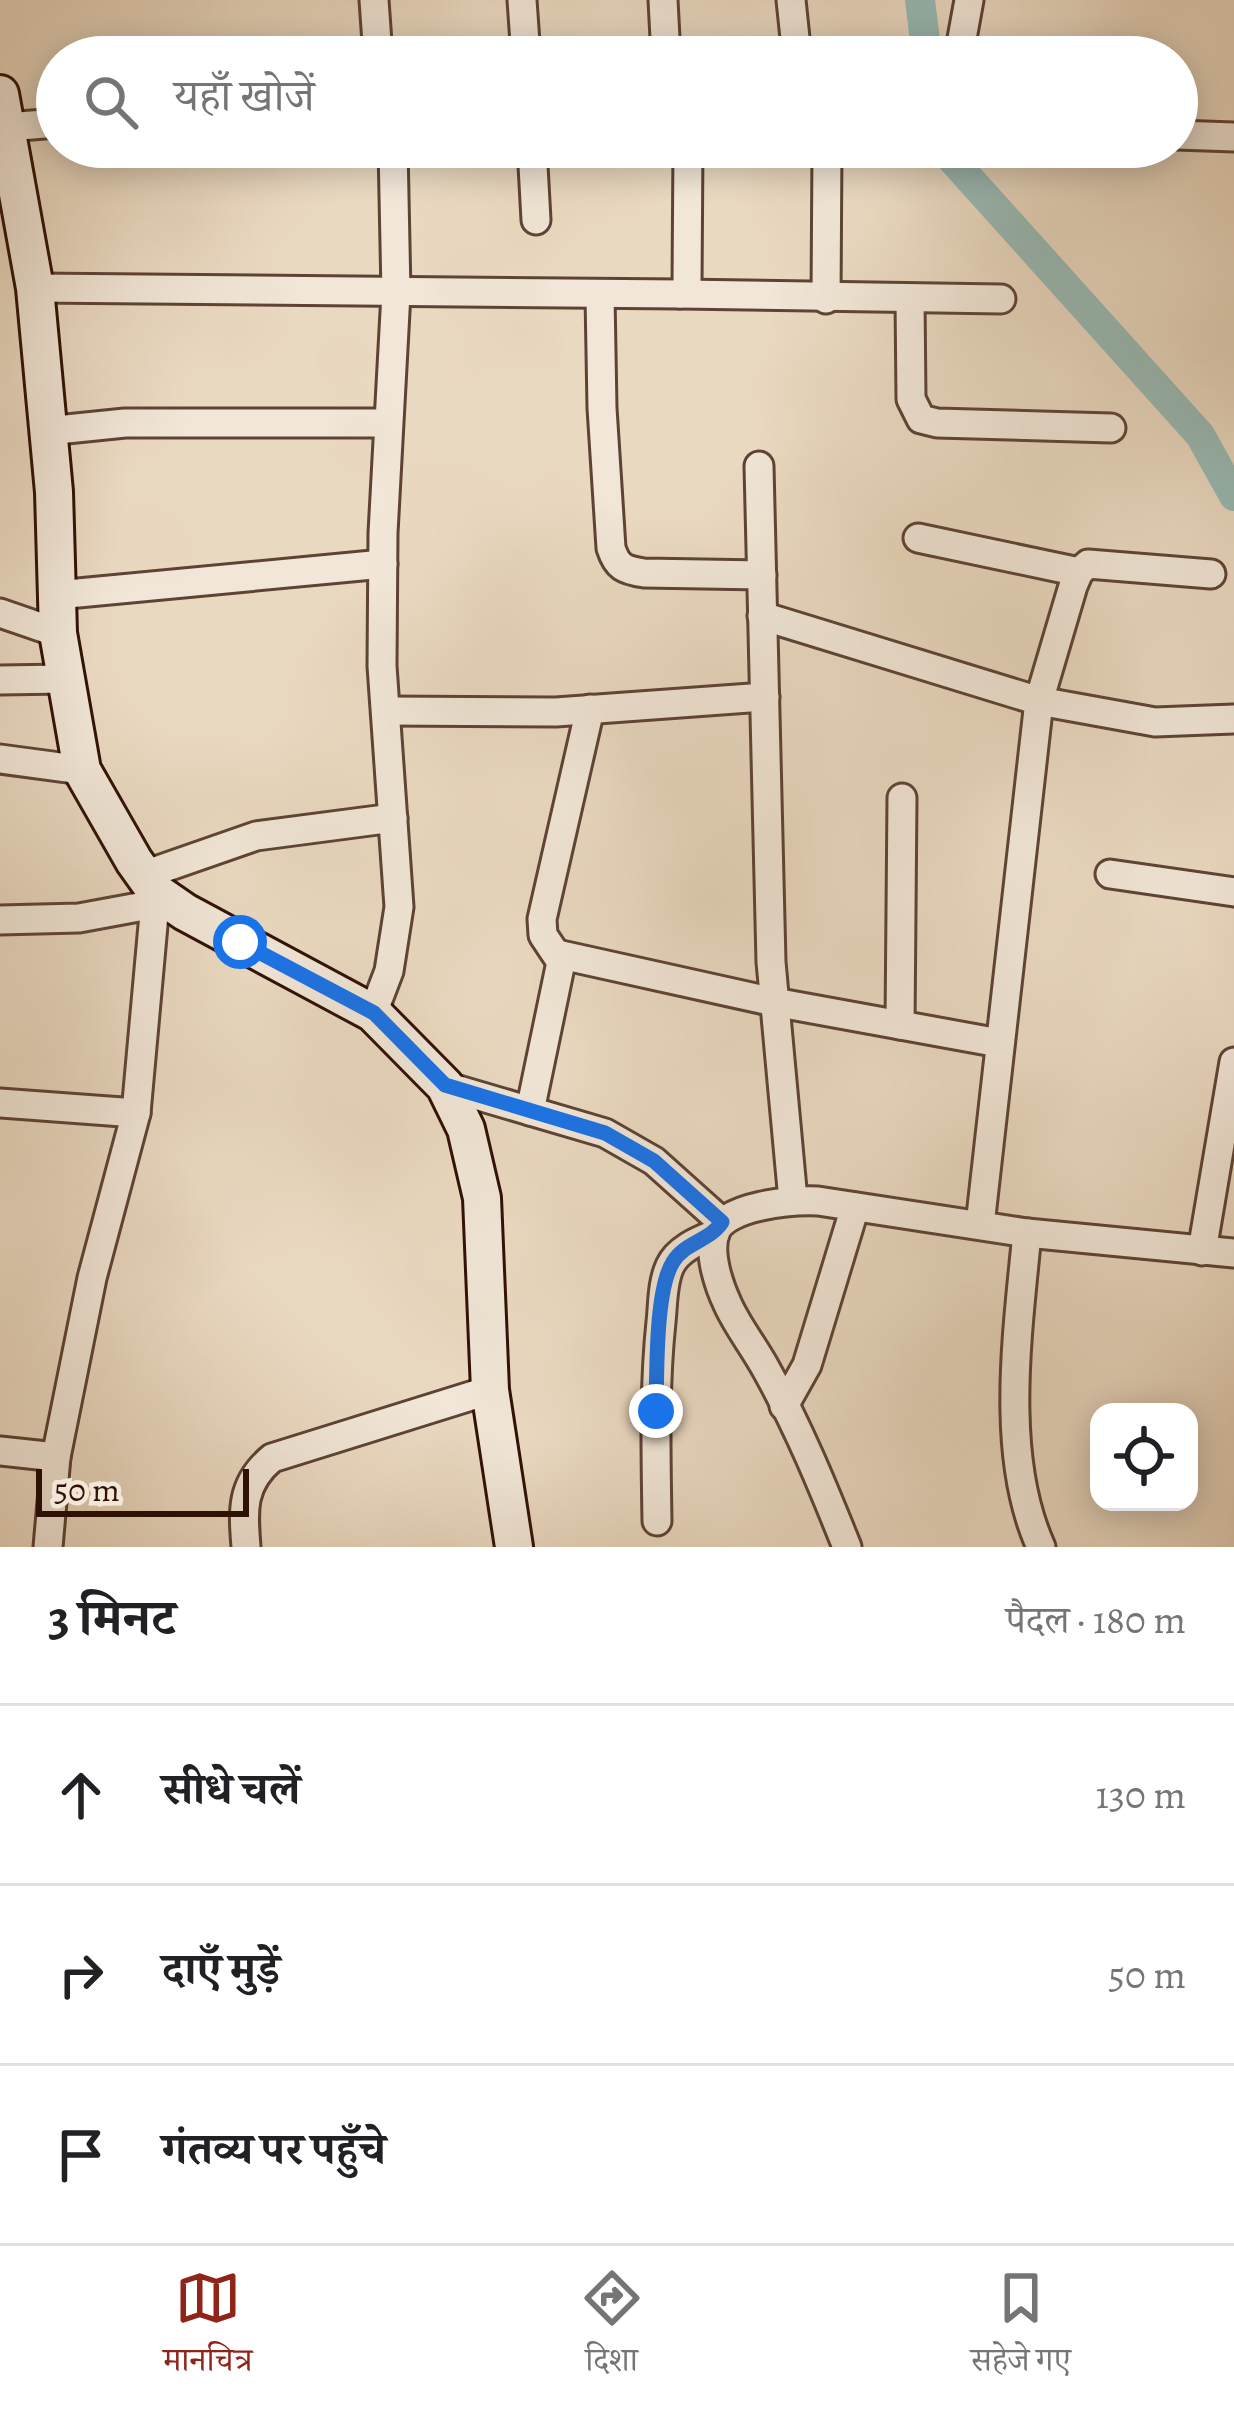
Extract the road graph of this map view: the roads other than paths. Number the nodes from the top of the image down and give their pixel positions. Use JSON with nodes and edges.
{"nodes":[{"id":1,"x":374,"y":0,"type":"edge"},
{"id":2,"x":523,"y":0,"type":"edge"},
{"id":3,"x":663,"y":0,"type":"edge"},
{"id":4,"x":791,"y":0,"type":"edge"},
{"id":5,"x":969,"y":0,"type":"edge"},
{"id":6,"x":377,"y":36,"type":"edge"},
{"id":7,"x":525,"y":36,"type":"edge"},
{"id":8,"x":665,"y":36,"type":"edge"},
{"id":9,"x":794,"y":36,"type":"edge"},
{"id":10,"x":962,"y":36,"type":"edge"},
{"id":11,"x":2,"y":108,"type":"edge"},
{"id":12,"x":36,"y":117,"type":"edge"},
{"id":13,"x":1198,"y":135,"type":"edge"},
{"id":14,"x":1234,"y":136,"type":"edge"},
{"id":15,"x":393,"y":168,"type":"edge"},
{"id":16,"x":533,"y":168,"type":"edge"},
{"id":17,"x":688,"y":168,"type":"edge"},
{"id":18,"x":827,"y":168,"type":"edge"},
{"id":19,"x":536,"y":220,"type":"dead end"},
{"id":20,"x":35,"y":288,"type":"junction"},
{"id":21,"x":396,"y":293,"type":"junction"},
{"id":22,"x":680,"y":294,"type":"junction"},
{"id":23,"x":601,"y":296,"type":"junction"},
{"id":24,"x":826,"y":299,"type":"junction"},
{"id":25,"x":910,"y":299,"type":"junction"},
{"id":26,"x":1001,"y":299,"type":"dead end"},
{"id":27,"x":388,"y":423,"type":"junction"},
{"id":28,"x":1112,"y":428,"type":"dead end"},
{"id":29,"x":47,"y":431,"type":"junction"},
{"id":30,"x":759,"y":466,"type":"dead end"},
{"id":31,"x":918,"y":538,"type":"dead end"},
{"id":32,"x":383,"y":564,"type":"junction"},
{"id":33,"x":1078,"y":572,"type":"junction"},
{"id":34,"x":1211,"y":574,"type":"dead end"},
{"id":35,"x":762,"y":575,"type":"junction"},
{"id":36,"x":57,"y":595,"type":"junction"},
{"id":37,"x":0,"y":613,"type":"edge"},
{"id":38,"x":762,"y":616,"type":"junction"},
{"id":39,"x":58,"y":633,"type":"junction"},
{"id":40,"x":0,"y":680,"type":"edge"},
{"id":41,"x":64,"y":680,"type":"junction"},
{"id":42,"x":765,"y":697,"type":"junction"},
{"id":43,"x":1040,"y":701,"type":"junction"},
{"id":44,"x":590,"y":710,"type":"junction"},
{"id":45,"x":386,"y":711,"type":"junction"},
{"id":46,"x":1234,"y":718,"type":"edge"},
{"id":47,"x":0,"y":759,"type":"edge"},
{"id":48,"x":82,"y":770,"type":"junction"},
{"id":49,"x":902,"y":798,"type":"dead end"},
{"id":50,"x":393,"y":818,"type":"junction"},
{"id":51,"x":1110,"y":874,"type":"dead end"},
{"id":52,"x":152,"y":890,"type":"junction"},
{"id":53,"x":1234,"y":892,"type":"edge"},
{"id":54,"x":0,"y":920,"type":"edge"},
{"id":55,"x":556,"y":954,"type":"junction"},
{"id":56,"x":774,"y":1002,"type":"junction"},
{"id":57,"x":374,"y":1013,"type":"junction"},
{"id":58,"x":900,"y":1025,"type":"junction"},
{"id":59,"x":999,"y":1043,"type":"junction"},
{"id":60,"x":1234,"y":1062,"type":"edge"},
{"id":61,"x":445,"y":1085,"type":"junction"},
{"id":62,"x":0,"y":1103,"type":"edge"},
{"id":63,"x":530,"y":1111,"type":"junction"},
{"id":64,"x":136,"y":1113,"type":"junction"},
{"id":65,"x":793,"y":1200,"type":"junction"},
{"id":66,"x":855,"y":1207,"type":"junction"},
{"id":67,"x":980,"y":1226,"type":"junction"},
{"id":68,"x":718,"y":1228,"type":"junction"},
{"id":69,"x":1028,"y":1233,"type":"junction"},
{"id":70,"x":1202,"y":1251,"type":"junction"},
{"id":71,"x":1234,"y":1253,"type":"edge"},
{"id":72,"x":490,"y":1390,"type":"junction"},
{"id":73,"x":784,"y":1406,"type":"junction"},
{"id":74,"x":0,"y":1451,"type":"edge"},
{"id":75,"x":56,"y":1457,"type":"junction"},
{"id":76,"x":657,"y":1521,"type":"dead end"},
{"id":77,"x":48,"y":1547,"type":"edge"},
{"id":78,"x":246,"y":1547,"type":"edge"},
{"id":79,"x":514,"y":1547,"type":"edge"},
{"id":80,"x":847,"y":1547,"type":"edge"},
{"id":81,"x":1041,"y":1547,"type":"edge"}],
"edges":[{"from":1,"to":6,"type":"street"},
{"from":2,"to":7,"type":"street"},
{"from":3,"to":8,"type":"street"},
{"from":4,"to":9,"type":"street"},
{"from":5,"to":10,"type":"street"},
{"from":11,"to":12,"type":"street"},
{"from":11,"to":20,"type":"street"},
{"from":13,"to":14,"type":"street"},
{"from":15,"to":21,"type":"street"},
{"from":16,"to":19,"type":"street"},
{"from":17,"to":22,"type":"street"},
{"from":18,"to":24,"type":"street"},
{"from":20,"to":21,"type":"street"},
{"from":20,"to":29,"type":"street"},
{"from":21,"to":23,"type":"street"},
{"from":21,"to":27,"type":"street"},
{"from":22,"to":23,"type":"street"},
{"from":22,"to":24,"type":"street"},
{"from":23,"to":35,"type":"street"},
{"from":24,"to":25,"type":"street"},
{"from":25,"to":26,"type":"street"},
{"from":25,"to":28,"type":"street"},
{"from":27,"to":29,"type":"street"},
{"from":27,"to":32,"type":"street"},
{"from":29,"to":36,"type":"street"},
{"from":30,"to":35,"type":"street"},
{"from":31,"to":33,"type":"street"},
{"from":32,"to":36,"type":"street"},
{"from":32,"to":45,"type":"street"},
{"from":33,"to":34,"type":"street"},
{"from":33,"to":43,"type":"street"},
{"from":35,"to":38,"type":"street"},
{"from":36,"to":39,"type":"street"},
{"from":37,"to":39,"type":"street"},
{"from":38,"to":42,"type":"street"},
{"from":38,"to":43,"type":"street"},
{"from":39,"to":41,"type":"street"},
{"from":40,"to":41,"type":"street"},
{"from":41,"to":48,"type":"street"},
{"from":42,"to":44,"type":"street"},
{"from":42,"to":56,"type":"street"},
{"from":43,"to":46,"type":"street"},
{"from":43,"to":59,"type":"street"},
{"from":44,"to":45,"type":"street"},
{"from":44,"to":55,"type":"street"},
{"from":45,"to":50,"type":"street"},
{"from":47,"to":48,"type":"street"},
{"from":48,"to":52,"type":"street"},
{"from":49,"to":58,"type":"street"},
{"from":50,"to":52,"type":"street"},
{"from":50,"to":57,"type":"street"},
{"from":51,"to":53,"type":"street"},
{"from":52,"to":54,"type":"street"},
{"from":52,"to":57,"type":"street"},
{"from":52,"to":64,"type":"street"},
{"from":55,"to":56,"type":"street"},
{"from":55,"to":63,"type":"street"},
{"from":56,"to":58,"type":"street"},
{"from":56,"to":65,"type":"street"},
{"from":57,"to":61,"type":"street"},
{"from":58,"to":59,"type":"street"},
{"from":59,"to":67,"type":"street"},
{"from":60,"to":70,"type":"street"},
{"from":61,"to":63,"type":"street"},
{"from":61,"to":72,"type":"street"},
{"from":62,"to":64,"type":"street"},
{"from":63,"to":68,"type":"street"},
{"from":64,"to":75,"type":"street"},
{"from":65,"to":66,"type":"street"},
{"from":65,"to":68,"type":"street"},
{"from":66,"to":67,"type":"street"},
{"from":66,"to":73,"type":"street"},
{"from":67,"to":69,"type":"street"},
{"from":68,"to":73,"type":"street"},
{"from":68,"to":76,"type":"street"},
{"from":69,"to":70,"type":"street"},
{"from":69,"to":81,"type":"street"},
{"from":70,"to":71,"type":"street"},
{"from":72,"to":78,"type":"street"},
{"from":72,"to":79,"type":"street"},
{"from":73,"to":80,"type":"street"},
{"from":74,"to":75,"type":"street"},
{"from":75,"to":77,"type":"street"}]}
